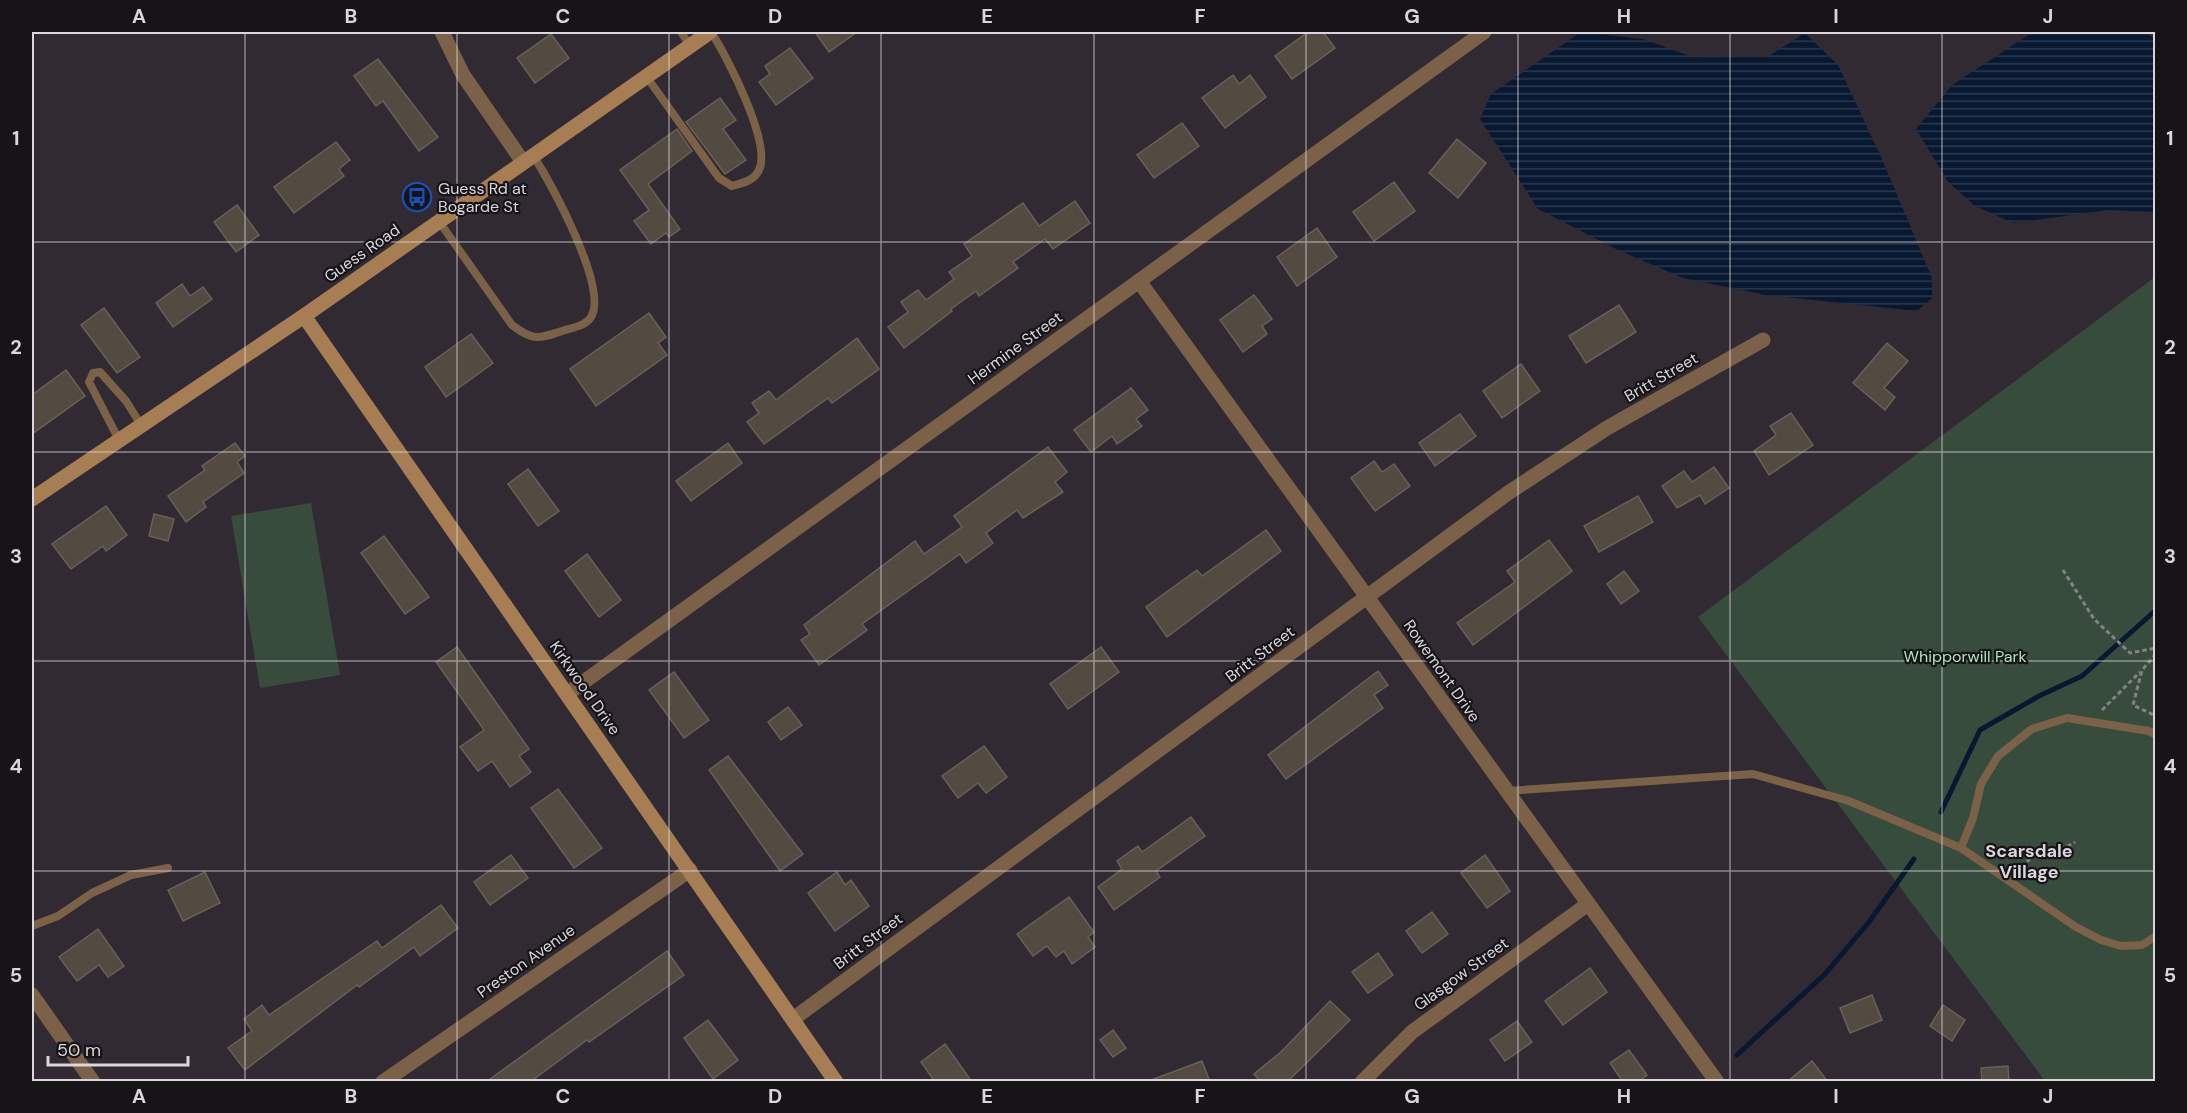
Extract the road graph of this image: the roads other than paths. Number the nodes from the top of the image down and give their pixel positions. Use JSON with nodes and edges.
{"nodes":[{"id":1,"x":442,"y":32,"type":"edge"},
{"id":2,"x":681,"y":32,"type":"edge"},
{"id":3,"x":711,"y":32,"type":"edge"},
{"id":4,"x":1484,"y":32,"type":"edge"},
{"id":5,"x":690,"y":45,"type":"junction"},
{"id":6,"x":646,"y":76,"type":"junction"},
{"id":7,"x":528,"y":158,"type":"junction"},
{"id":8,"x":438,"y":220,"type":"junction"},
{"id":9,"x":1138,"y":281,"type":"junction"},
{"id":10,"x":304,"y":316,"type":"junction"},
{"id":11,"x":1763,"y":340,"type":"dead end"},
{"id":12,"x":141,"y":425,"type":"junction"},
{"id":13,"x":119,"y":440,"type":"junction"},
{"id":14,"x":32,"y":499,"type":"edge"},
{"id":15,"x":1367,"y":597,"type":"junction"},
{"id":16,"x":567,"y":694,"type":"junction"},
{"id":17,"x":2156,"y":735,"type":"edge"},
{"id":18,"x":1505,"y":791,"type":"junction"},
{"id":19,"x":1960,"y":848,"type":"junction"},
{"id":20,"x":168,"y":868,"type":"dead end"},
{"id":21,"x":690,"y":870,"type":"junction"},
{"id":22,"x":1588,"y":904,"type":"junction"},
{"id":23,"x":32,"y":926,"type":"edge"},
{"id":24,"x":2156,"y":936,"type":"edge"},
{"id":25,"x":32,"y":995,"type":"edge"},
{"id":26,"x":793,"y":1019,"type":"junction"},
{"id":27,"x":93,"y":1082,"type":"edge"},
{"id":28,"x":383,"y":1082,"type":"edge"},
{"id":29,"x":836,"y":1082,"type":"edge"},
{"id":30,"x":1362,"y":1082,"type":"edge"},
{"id":31,"x":1717,"y":1082,"type":"edge"}],
"edges":[{"from":1,"to":7,"type":"street"},
{"from":2,"to":5,"type":"lane"},
{"from":3,"to":5,"type":"street","name":"Guess Road"},
{"from":3,"to":6,"type":"lane"},
{"from":4,"to":9,"type":"street","name":"Hermine Street"},
{"from":5,"to":6,"type":"street","name":"Guess Road"},
{"from":6,"to":7,"type":"street","name":"Guess Road"},
{"from":7,"to":8,"type":"street","name":"Guess Road"},
{"from":7,"to":8,"type":"lane"},
{"from":8,"to":10,"type":"street","name":"Guess Road"},
{"from":9,"to":15,"type":"street","name":"Rowemont Drive"},
{"from":9,"to":16,"type":"street","name":"Hermine Street"},
{"from":10,"to":12,"type":"street","name":"Guess Road"},
{"from":10,"to":16,"type":"street","name":"Kirkwood Drive"},
{"from":11,"to":15,"type":"street","name":"Britt Street"},
{"from":12,"to":13,"type":"street","name":"Guess Road"},
{"from":12,"to":13,"type":"lane"},
{"from":13,"to":14,"type":"street","name":"Guess Road"},
{"from":15,"to":18,"type":"street","name":"Rowemont Drive"},
{"from":15,"to":26,"type":"street","name":"Britt Street"},
{"from":16,"to":21,"type":"street","name":"Kirkwood Drive"},
{"from":17,"to":19,"type":"lane"},
{"from":18,"to":19,"type":"lane"},
{"from":18,"to":22,"type":"street","name":"Rowemont Drive"},
{"from":19,"to":24,"type":"lane"},
{"from":20,"to":23,"type":"lane"},
{"from":21,"to":26,"type":"street","name":"Kirkwood Drive"},
{"from":21,"to":28,"type":"street","name":"Preston Avenue"},
{"from":22,"to":30,"type":"street","name":"Glasgow Street"},
{"from":22,"to":31,"type":"street","name":"Rowemont Drive"},
{"from":25,"to":27,"type":"street"},
{"from":26,"to":29,"type":"street","name":"Kirkwood Drive"}]}
